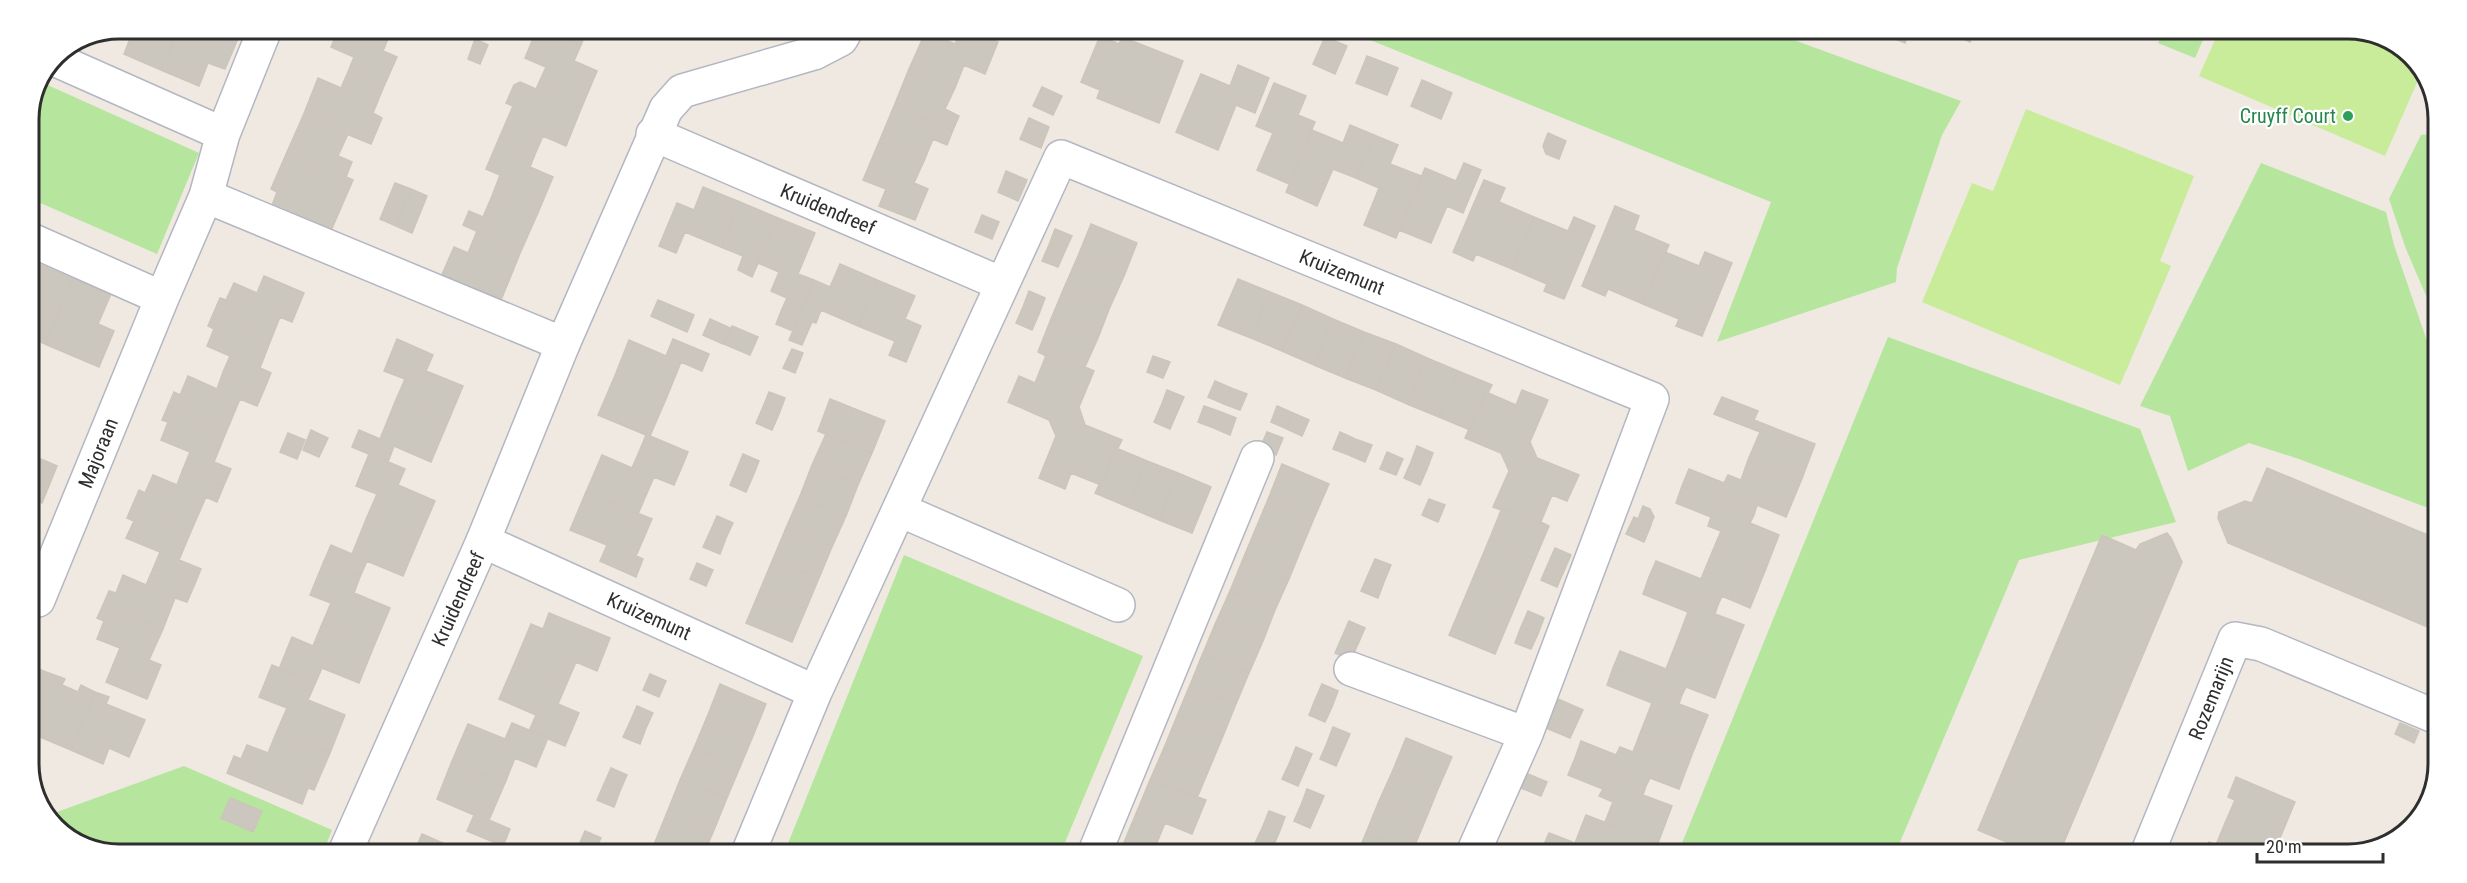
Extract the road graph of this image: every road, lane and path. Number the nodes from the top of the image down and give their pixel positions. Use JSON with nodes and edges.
{"nodes":[{"id":1,"x":261,"y":39,"type":"edge"},
{"id":2,"x":841,"y":39,"type":"edge"},
{"id":3,"x":63,"y":63,"type":"edge"},
{"id":4,"x":223,"y":134,"type":"junction"},
{"id":5,"x":653,"y":134,"type":"junction"},
{"id":6,"x":206,"y":196,"type":"junction"},
{"id":7,"x":39,"y":243,"type":"edge"},
{"id":8,"x":1002,"y":284,"type":"junction"},
{"id":9,"x":162,"y":298,"type":"junction"},
{"id":10,"x":563,"y":344,"type":"junction"},
{"id":11,"x":1257,"y":458,"type":"dead end"},
{"id":12,"x":900,"y":510,"type":"junction"},
{"id":13,"x":483,"y":541,"type":"junction"},
{"id":14,"x":39,"y":598,"type":"edge"},
{"id":15,"x":1118,"y":605,"type":"dead end"},
{"id":16,"x":1351,"y":669,"type":"dead end"},
{"id":17,"x":815,"y":692,"type":"junction"},
{"id":18,"x":2428,"y":714,"type":"edge"},
{"id":19,"x":1526,"y":734,"type":"junction"},
{"id":20,"x":349,"y":844,"type":"edge"},
{"id":21,"x":753,"y":844,"type":"edge"},
{"id":22,"x":1098,"y":844,"type":"edge"},
{"id":23,"x":1477,"y":844,"type":"edge"},
{"id":24,"x":2151,"y":844,"type":"edge"}],
"edges":[{"from":1,"to":4,"type":"street","name":"Majoraan"},
{"from":2,"to":5,"type":"street","name":"Kruidendreef"},
{"from":3,"to":4,"type":"street"},
{"from":4,"to":6,"type":"street","name":"Majoraan"},
{"from":5,"to":8,"type":"street","name":"Kruidendreef"},
{"from":5,"to":10,"type":"street","name":"Kruidendreef"},
{"from":6,"to":9,"type":"street","name":"Majoraan"},
{"from":6,"to":10,"type":"street"},
{"from":7,"to":9,"type":"street"},
{"from":8,"to":12,"type":"street","name":"Kruizemunt"},
{"from":8,"to":19,"type":"street","name":"Kruizemunt"},
{"from":9,"to":14,"type":"street","name":"Majoraan"},
{"from":10,"to":13,"type":"street","name":"Kruidendreef"},
{"from":11,"to":22,"type":"street"},
{"from":12,"to":15,"type":"street"},
{"from":12,"to":17,"type":"street","name":"Kruizemunt"},
{"from":13,"to":17,"type":"street","name":"Kruizemunt"},
{"from":13,"to":20,"type":"street","name":"Kruidendreef"},
{"from":16,"to":19,"type":"street"},
{"from":17,"to":21,"type":"street","name":"Kruizemunt"},
{"from":18,"to":24,"type":"street","name":"Rozemarijn"},
{"from":19,"to":23,"type":"street","name":"Kruizemunt"}]}
